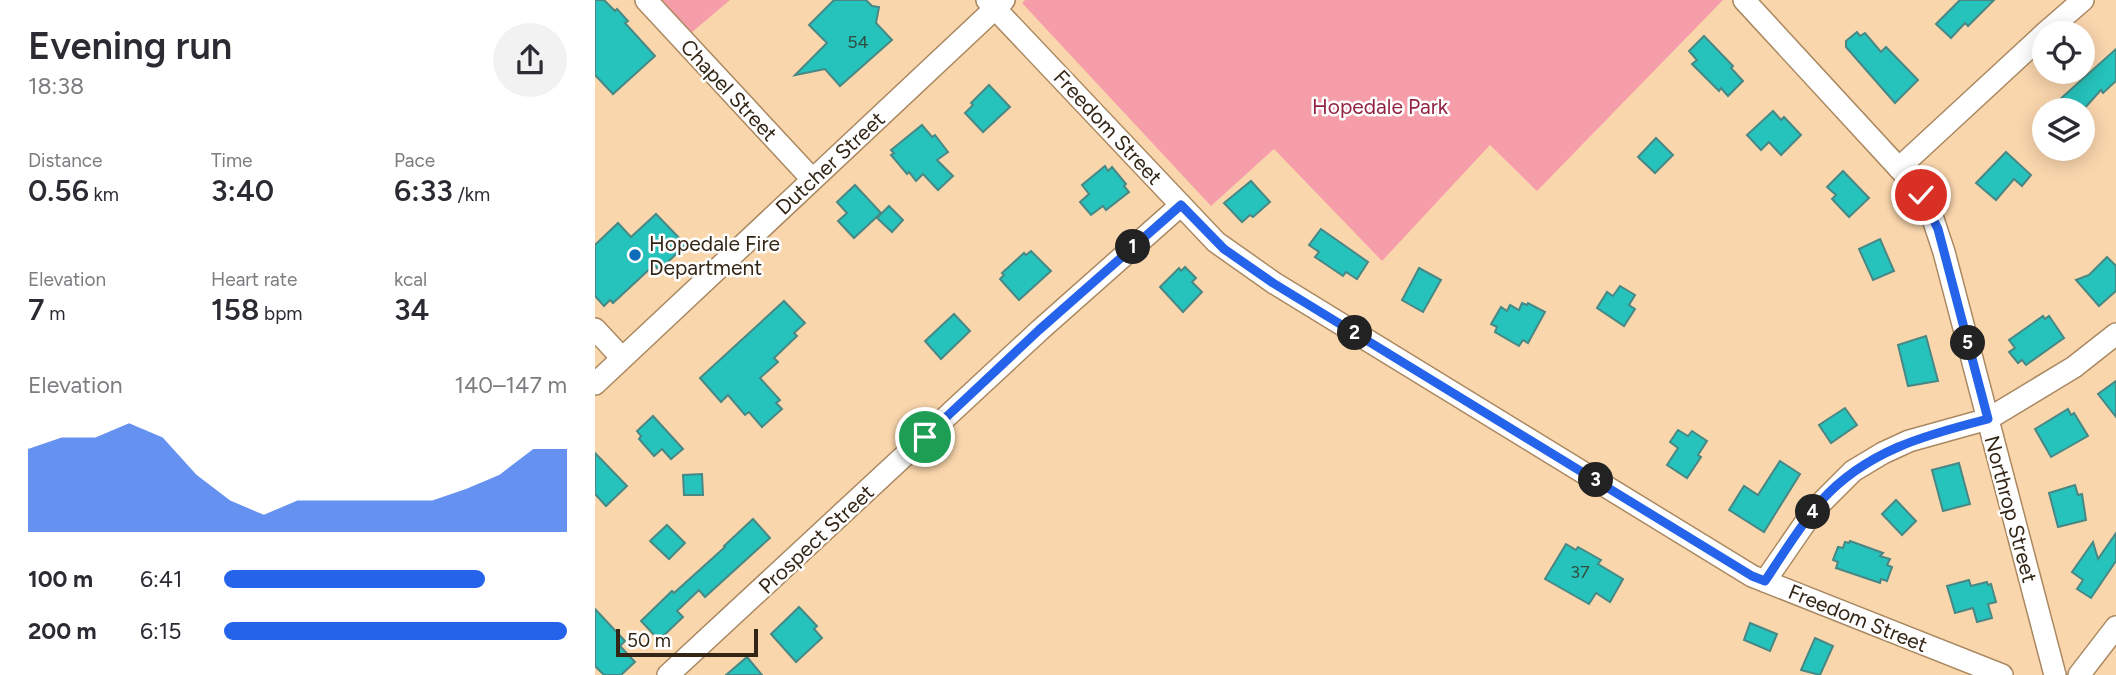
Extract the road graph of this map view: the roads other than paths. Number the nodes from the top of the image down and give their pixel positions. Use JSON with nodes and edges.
{"nodes":[{"id":1,"x":646,"y":0,"type":"edge"},
{"id":2,"x":1744,"y":0,"type":"edge"},
{"id":3,"x":2083,"y":0,"type":"edge"},
{"id":4,"x":995,"y":3,"type":"edge"},
{"id":5,"x":2060,"y":21,"type":"edge"},
{"id":6,"x":2032,"y":46,"type":"edge"},
{"id":7,"x":1899,"y":168,"type":"junction"},
{"id":8,"x":812,"y":179,"type":"junction"},
{"id":9,"x":1181,"y":205,"type":"junction"},
{"id":10,"x":595,"y":329,"type":"edge"},
{"id":11,"x":2116,"y":334,"type":"edge"},
{"id":12,"x":622,"y":358,"type":"junction"},
{"id":13,"x":595,"y":384,"type":"edge"},
{"id":14,"x":1988,"y":419,"type":"junction"},
{"id":15,"x":1765,"y":581,"type":"junction"},
{"id":16,"x":2116,"y":627,"type":"edge"},
{"id":17,"x":668,"y":675,"type":"edge"},
{"id":18,"x":2002,"y":675,"type":"edge"},
{"id":19,"x":2055,"y":675,"type":"edge"},
{"id":20,"x":2079,"y":675,"type":"edge"}],
"edges":[{"from":1,"to":8,"type":"street","name":"Chapel Street"},
{"from":2,"to":7,"type":"street","name":"Northrop Street"},
{"from":3,"to":5,"type":"street"},
{"from":4,"to":8,"type":"street","name":"Dutcher Street"},
{"from":4,"to":9,"type":"street","name":"Freedom Street"},
{"from":6,"to":7,"type":"street"},
{"from":7,"to":14,"type":"street","name":"Northrop Street"},
{"from":8,"to":12,"type":"street","name":"Dutcher Street"},
{"from":9,"to":15,"type":"street","name":"Freedom Street"},
{"from":9,"to":17,"type":"street","name":"Prospect Street"},
{"from":10,"to":12,"type":"street"},
{"from":11,"to":14,"type":"street"},
{"from":12,"to":13,"type":"street","name":"Dutcher Street"},
{"from":14,"to":15,"type":"street"},
{"from":14,"to":19,"type":"street","name":"Northrop Street"},
{"from":15,"to":18,"type":"street","name":"Freedom Street"},
{"from":16,"to":20,"type":"street"}]}
